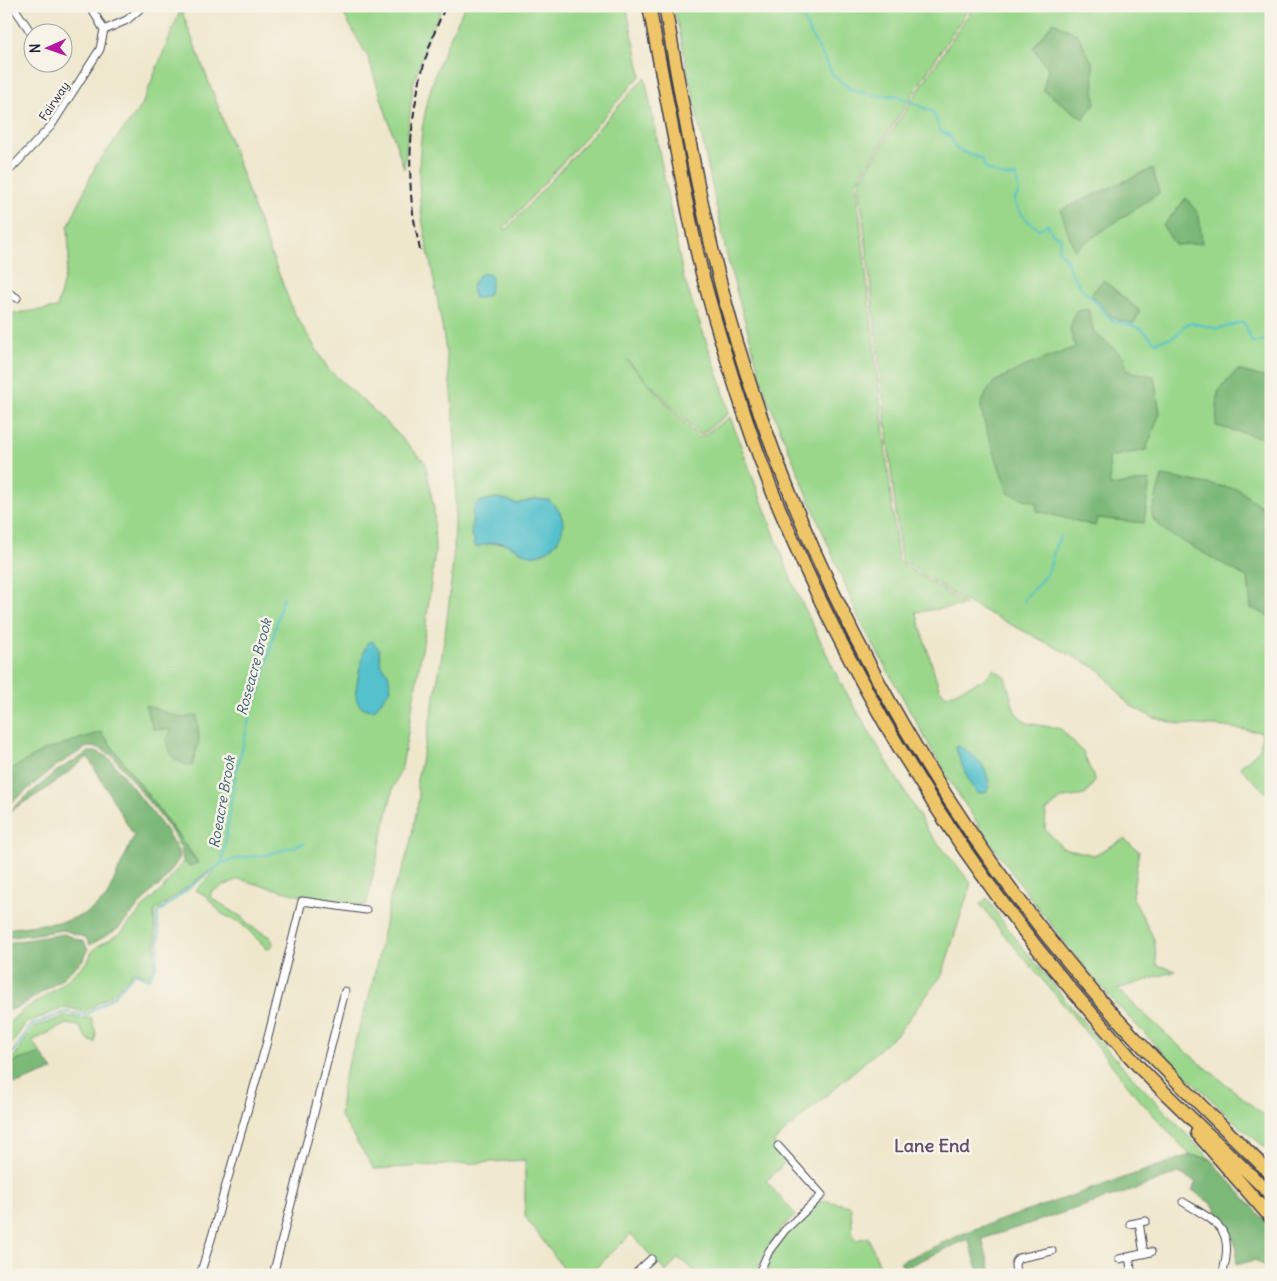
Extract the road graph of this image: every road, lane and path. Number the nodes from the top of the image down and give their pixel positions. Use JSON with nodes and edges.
{"nodes":[{"id":1,"x":13,"y":6,"type":"edge"},
{"id":2,"x":89,"y":6,"type":"edge"},
{"id":3,"x":143,"y":6,"type":"edge"},
{"id":4,"x":649,"y":6,"type":"edge"},
{"id":5,"x":665,"y":6,"type":"edge"},
{"id":6,"x":24,"y":22,"type":"edge"},
{"id":7,"x":104,"y":30,"type":"junction"},
{"id":8,"x":6,"y":174,"type":"edge"},
{"id":9,"x":6,"y":291,"type":"edge"},
{"id":10,"x":16,"y":298,"type":"dead end"},
{"id":11,"x":366,"y":910,"type":"dead end"},
{"id":12,"x":345,"y":991,"type":"dead end"},
{"id":13,"x":1143,"y":1071,"type":"junction"},
{"id":14,"x":1185,"y":1090,"type":"junction"},
{"id":15,"x":778,"y":1146,"type":"dead end"},
{"id":16,"x":1271,"y":1163,"type":"edge"},
{"id":17,"x":1271,"y":1174,"type":"edge"},
{"id":18,"x":1271,"y":1195,"type":"edge"},
{"id":19,"x":1182,"y":1201,"type":"dead end"},
{"id":20,"x":1271,"y":1218,"type":"edge"},
{"id":21,"x":1130,"y":1224,"type":"dead end"},
{"id":22,"x":1039,"y":1244,"type":"dead end"},
{"id":23,"x":1052,"y":1251,"type":"dead end"},
{"id":24,"x":1040,"y":1253,"type":"junction"},
{"id":25,"x":1128,"y":1257,"type":"junction"},
{"id":26,"x":651,"y":1259,"type":"dead end"},
{"id":27,"x":1119,"y":1259,"type":"dead end"},
{"id":28,"x":200,"y":1275,"type":"edge"},
{"id":29,"x":273,"y":1275,"type":"edge"},
{"id":30,"x":634,"y":1275,"type":"edge"},
{"id":31,"x":758,"y":1275,"type":"edge"},
{"id":32,"x":1017,"y":1275,"type":"edge"},
{"id":33,"x":1132,"y":1275,"type":"edge"},
{"id":34,"x":1222,"y":1275,"type":"edge"}],
"edges":[{"from":1,"to":6,"type":"street"},
{"from":2,"to":7,"type":"street"},
{"from":3,"to":7,"type":"street"},
{"from":4,"to":13,"type":"highway"},
{"from":5,"to":14,"type":"highway"},
{"from":7,"to":8,"type":"street","name":"Fairway"},
{"from":9,"to":10,"type":"street"},
{"from":11,"to":28,"type":"street"},
{"from":12,"to":29,"type":"street"},
{"from":13,"to":18,"type":"highway"},
{"from":13,"to":20,"type":"highway"},
{"from":14,"to":16,"type":"highway"},
{"from":14,"to":17,"type":"highway"},
{"from":15,"to":31,"type":"street"},
{"from":19,"to":34,"type":"street"},
{"from":21,"to":25,"type":"street"},
{"from":22,"to":24,"type":"street"},
{"from":23,"to":24,"type":"street"},
{"from":24,"to":32,"type":"street"},
{"from":25,"to":27,"type":"street"},
{"from":25,"to":33,"type":"street"},
{"from":26,"to":30,"type":"street"}]}
